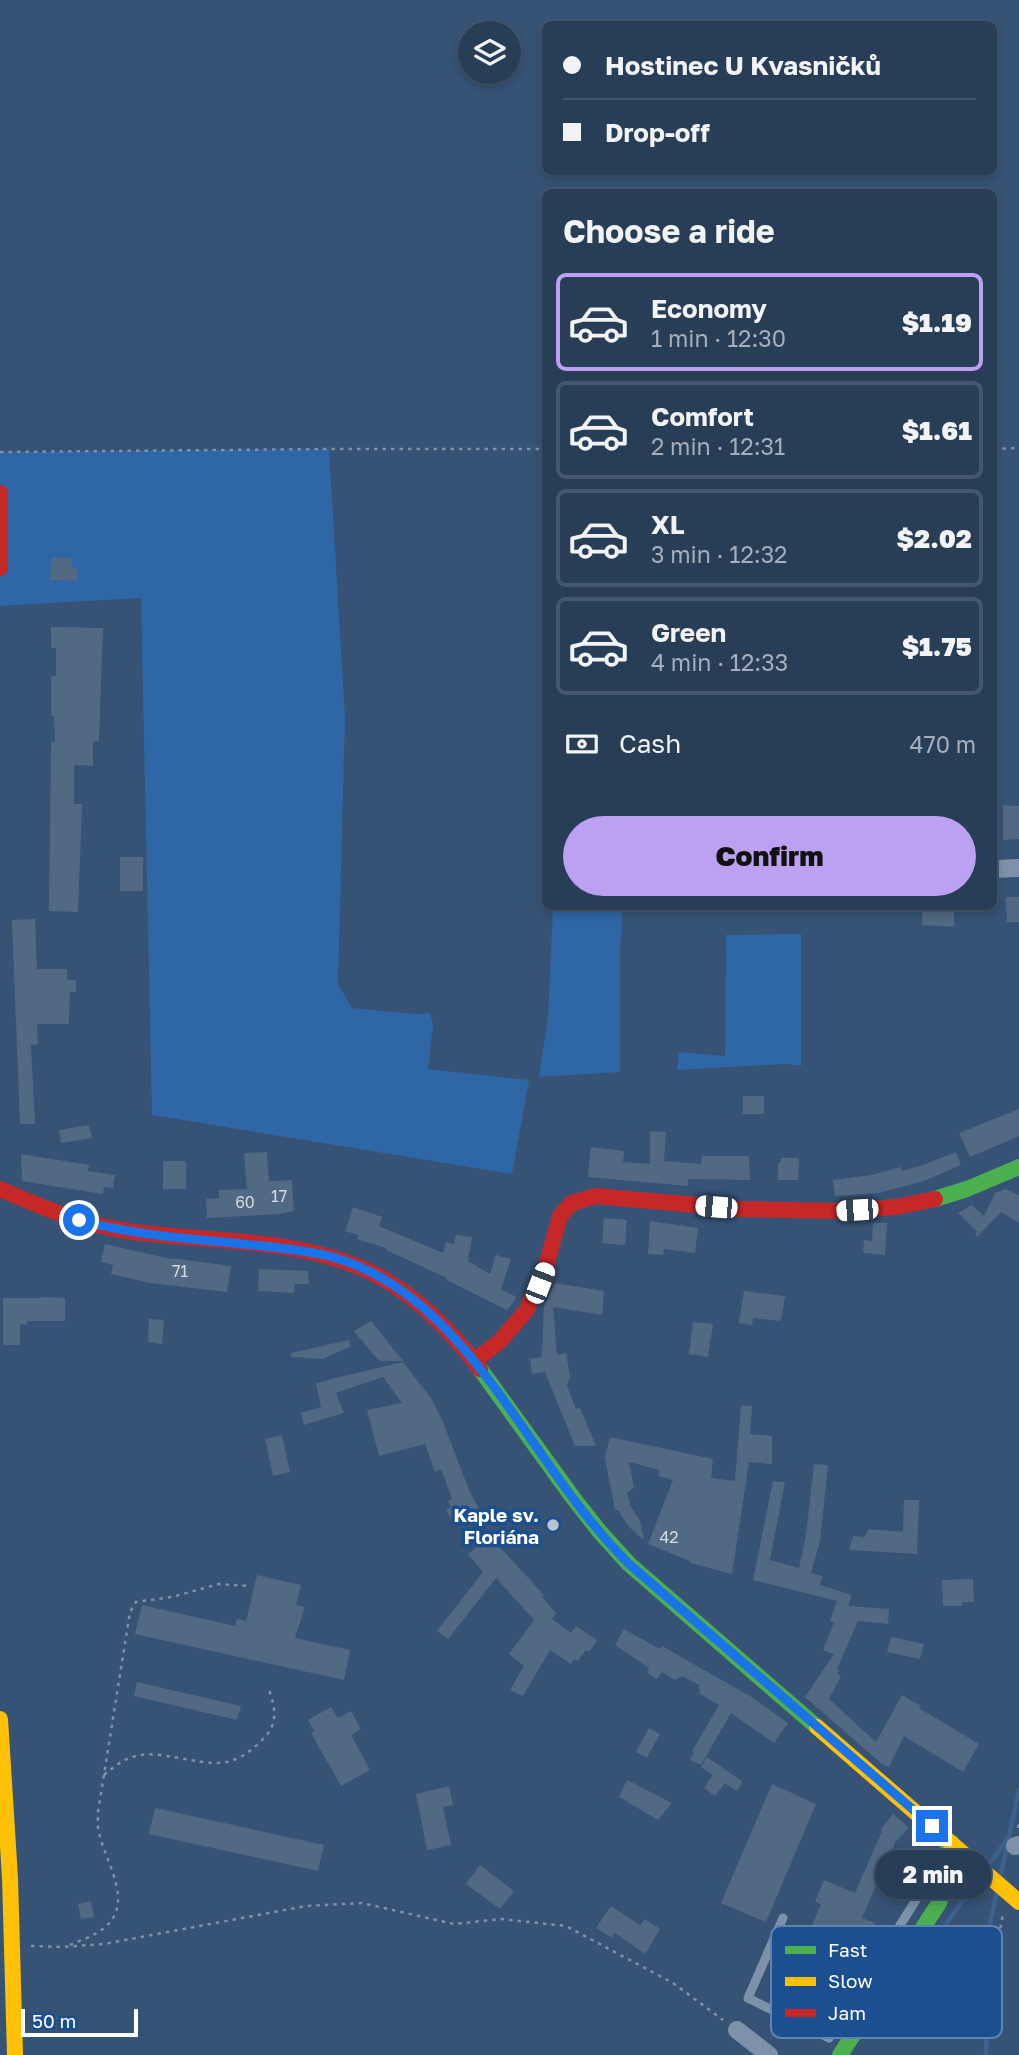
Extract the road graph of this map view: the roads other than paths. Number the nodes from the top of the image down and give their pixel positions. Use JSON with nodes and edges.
{"nodes":[{"id":1,"x":0,"y":493,"type":"edge"},
{"id":2,"x":1,"y":534,"type":"edge"},
{"id":3,"x":0,"y":568,"type":"edge"},
{"id":4,"x":997,"y":869,"type":"edge"},
{"id":5,"x":1019,"y":869,"type":"edge"},
{"id":6,"x":1019,"y":1167,"type":"edge"},
{"id":7,"x":0,"y":1189,"type":"edge"},
{"id":8,"x":475,"y":1360,"type":"junction"},
{"id":9,"x":0,"y":1719,"type":"edge"},
{"id":10,"x":955,"y":1846,"type":"junction"},
{"id":11,"x":941,"y":1861,"type":"junction"},
{"id":12,"x":1013,"y":1897,"type":"edge"},
{"id":13,"x":783,"y":1918,"type":"dead end"},
{"id":14,"x":780,"y":1926,"type":"edge"},
{"id":15,"x":900,"y":1926,"type":"edge"},
{"id":16,"x":924,"y":1926,"type":"edge"},
{"id":17,"x":771,"y":1945,"type":"edge"},
{"id":18,"x":771,"y":2009,"type":"edge"},
{"id":19,"x":737,"y":2030,"type":"road end"},
{"id":20,"x":852,"y":2038,"type":"edge"},
{"id":21,"x":15,"y":2055,"type":"edge"},
{"id":22,"x":769,"y":2055,"type":"edge"},
{"id":23,"x":841,"y":2055,"type":"edge"}],
"edges":[{"from":1,"to":2,"type":"street"},
{"from":2,"to":3,"type":"street"},
{"from":4,"to":5,"type":"street"},
{"from":6,"to":8,"type":"street"},
{"from":7,"to":8,"type":"street"},
{"from":8,"to":10,"type":"street"},
{"from":9,"to":21,"type":"street"},
{"from":10,"to":11,"type":"street"},
{"from":10,"to":12,"type":"street"},
{"from":11,"to":15,"type":"lane"},
{"from":11,"to":16,"type":"street"},
{"from":13,"to":14,"type":"lane"},
{"from":17,"to":18,"type":"lane"},
{"from":19,"to":22,"type":"street"},
{"from":20,"to":23,"type":"street"}]}
